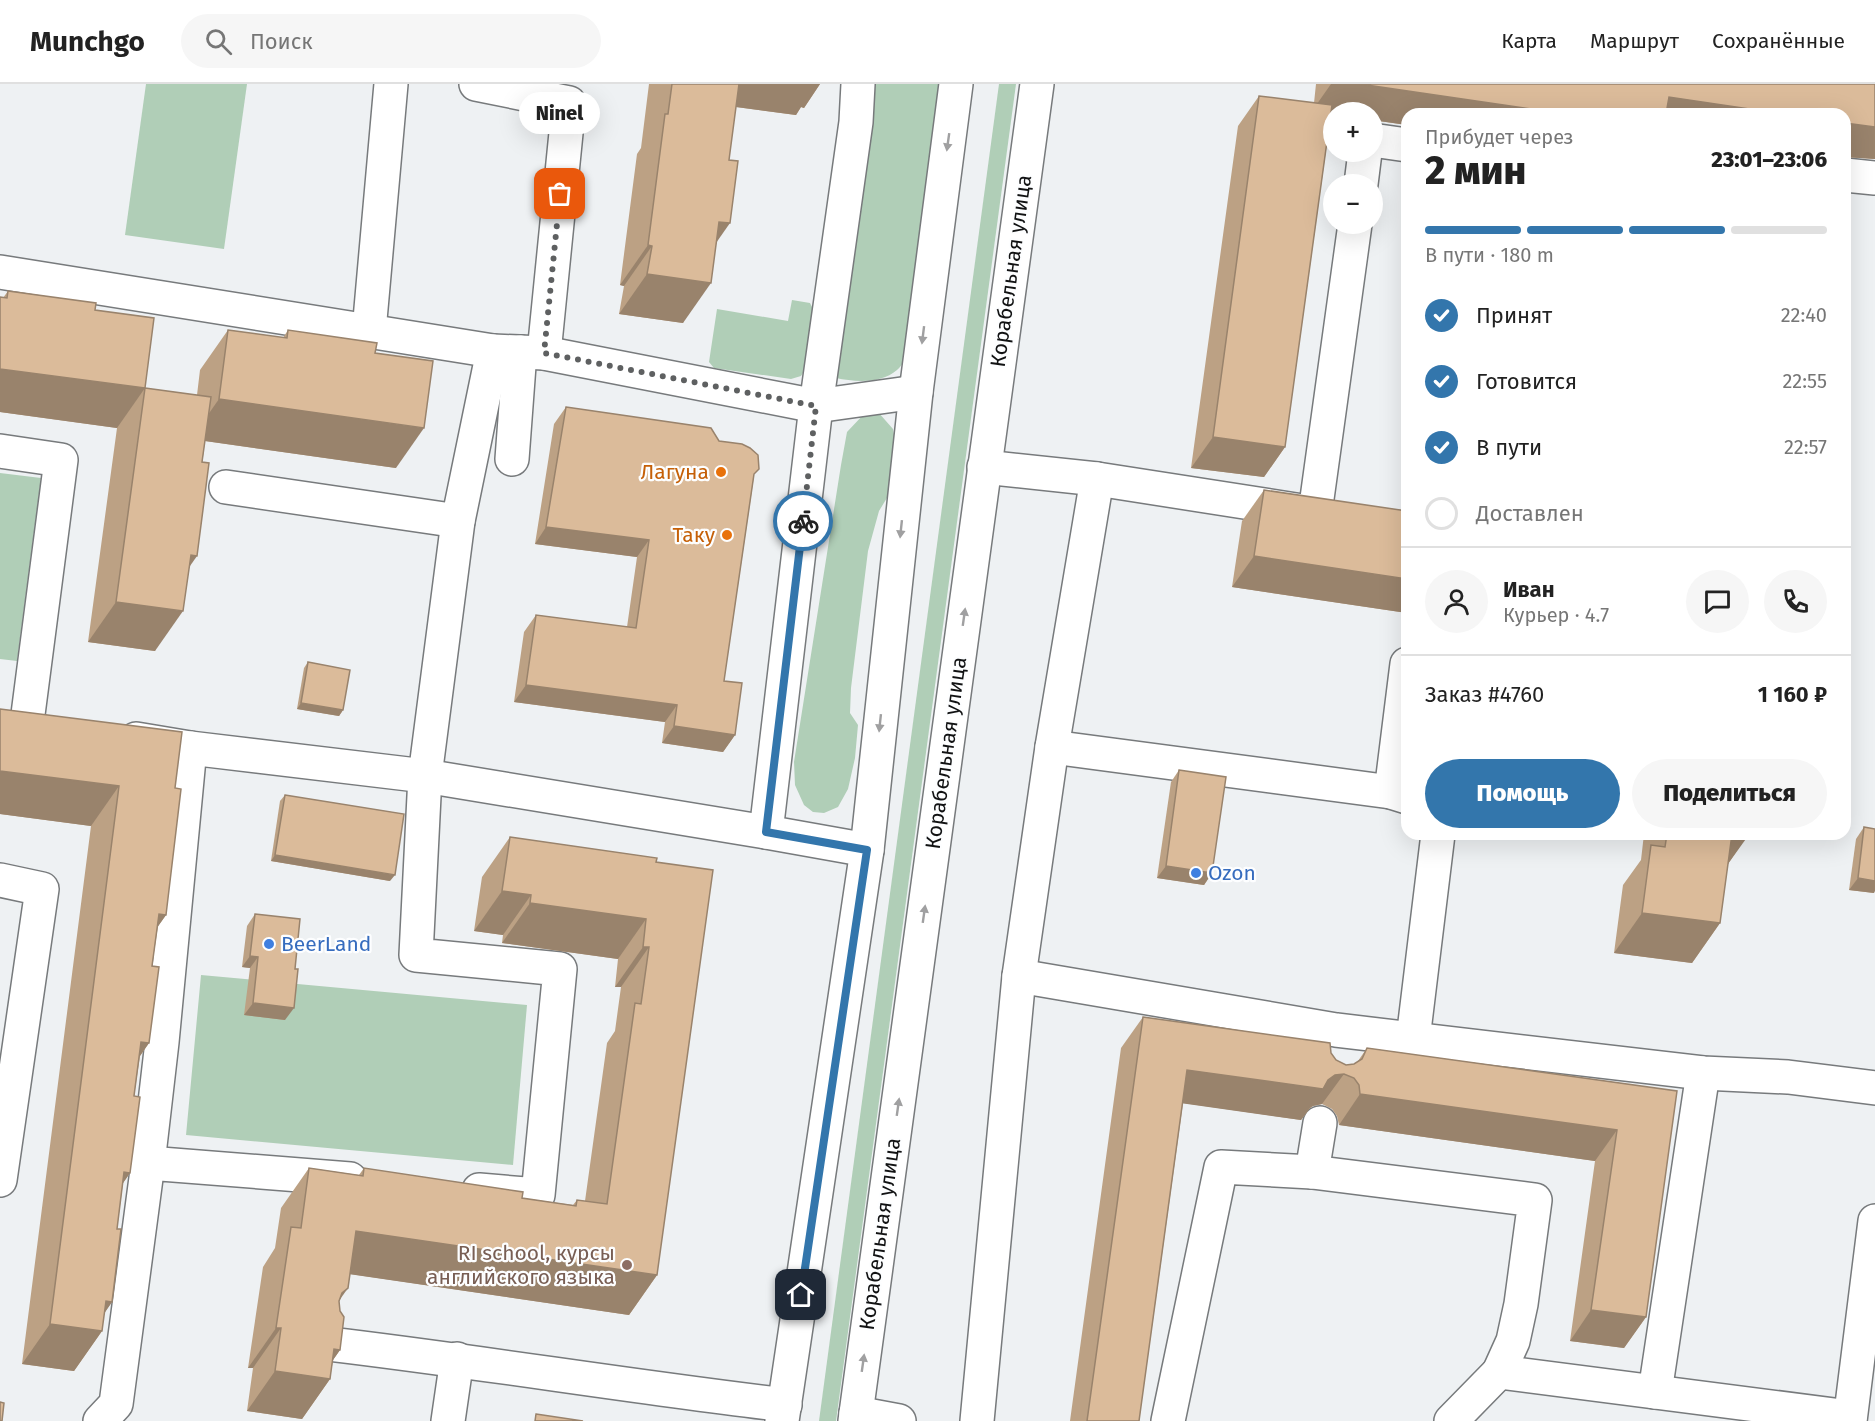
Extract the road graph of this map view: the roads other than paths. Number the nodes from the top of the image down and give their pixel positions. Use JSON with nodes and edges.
{"nodes":[{"id":1,"x":391,"y":84,"type":"edge"},
{"id":2,"x":476,"y":84,"type":"edge"},
{"id":3,"x":858,"y":84,"type":"edge"},
{"id":4,"x":956,"y":84,"type":"edge"},
{"id":5,"x":1037,"y":84,"type":"edge"},
{"id":6,"x":1383,"y":142,"type":"edge"},
{"id":7,"x":1401,"y":144,"type":"edge"},
{"id":8,"x":1851,"y":175,"type":"edge"},
{"id":9,"x":1875,"y":177,"type":"edge"},
{"id":10,"x":1354,"y":234,"type":"edge"},
{"id":11,"x":0,"y":272,"type":"edge"},
{"id":12,"x":369,"y":331,"type":"junction"},
{"id":13,"x":519,"y":352,"type":"junction"},
{"id":14,"x":916,"y":392,"type":"junction"},
{"id":15,"x":816,"y":406,"type":"junction"},
{"id":16,"x":0,"y":451,"type":"edge"},
{"id":17,"x":513,"y":459,"type":"dead end"},
{"id":18,"x":984,"y":467,"type":"junction"},
{"id":19,"x":1096,"y":478,"type":"junction"},
{"id":20,"x":226,"y":487,"type":"dead end"},
{"id":21,"x":1315,"y":513,"type":"junction"},
{"id":22,"x":1350,"y":518,"type":"edge"},
{"id":23,"x":458,"y":521,"type":"junction"},
{"id":24,"x":26,"y":721,"type":"edge"},
{"id":25,"x":108,"y":735,"type":"edge"},
{"id":26,"x":1052,"y":747,"type":"junction"},
{"id":27,"x":189,"y":748,"type":"junction"},
{"id":28,"x":1401,"y":762,"type":"edge"},
{"id":29,"x":425,"y":776,"type":"junction"},
{"id":30,"x":1399,"y":795,"type":"edge"},
{"id":31,"x":766,"y":832,"type":"junction"},
{"id":32,"x":1437,"y":840,"type":"edge"},
{"id":33,"x":867,"y":850,"type":"junction"},
{"id":34,"x":0,"y":880,"type":"edge"},
{"id":35,"x":1019,"y":976,"type":"junction"},
{"id":36,"x":1413,"y":1039,"type":"junction"},
{"id":37,"x":1703,"y":1073,"type":"junction"},
{"id":38,"x":1875,"y":1088,"type":"edge"},
{"id":39,"x":1320,"y":1123,"type":"edge"},
{"id":40,"x":148,"y":1163,"type":"junction"},
{"id":41,"x":1312,"y":1172,"type":"junction"},
{"id":42,"x":0,"y":1180,"type":"edge"},
{"id":43,"x":384,"y":1182,"type":"edge"},
{"id":44,"x":455,"y":1188,"type":"edge"},
{"id":45,"x":1875,"y":1221,"type":"edge"},
{"id":46,"x":329,"y":1344,"type":"edge"},
{"id":47,"x":457,"y":1359,"type":"junction"},
{"id":48,"x":1499,"y":1372,"type":"junction"},
{"id":49,"x":1655,"y":1392,"type":"junction"},
{"id":50,"x":693,"y":1408,"type":"edge"},
{"id":51,"x":783,"y":1413,"type":"edge"},
{"id":52,"x":855,"y":1417,"type":"edge"},
{"id":53,"x":1850,"y":1419,"type":"edge"},
{"id":54,"x":100,"y":1421,"type":"edge"},
{"id":55,"x":448,"y":1421,"type":"edge"},
{"id":56,"x":899,"y":1421,"type":"edge"},
{"id":57,"x":977,"y":1421,"type":"edge"},
{"id":58,"x":1168,"y":1421,"type":"edge"},
{"id":59,"x":1451,"y":1421,"type":"edge"}],
"edges":[{"from":1,"to":12,"type":"main road"},
{"from":2,"to":13,"type":"main road"},
{"from":3,"to":15,"type":"main road"},
{"from":4,"to":14,"type":"main road","one_way":true},
{"from":5,"to":18,"type":"main road","name":"Корабельная улица"},
{"from":6,"to":7,"type":"main road"},
{"from":8,"to":9,"type":"main road"},
{"from":10,"to":21,"type":"main road"},
{"from":11,"to":12,"type":"main road"},
{"from":12,"to":13,"type":"main road"},
{"from":13,"to":15,"type":"main road"},
{"from":13,"to":17,"type":"main road"},
{"from":13,"to":23,"type":"main road"},
{"from":14,"to":15,"type":"main road"},
{"from":14,"to":33,"type":"main road","one_way":true},
{"from":15,"to":31,"type":"main road"},
{"from":16,"to":24,"type":"main road"},
{"from":18,"to":19,"type":"main road"},
{"from":52,"to":18,"type":"main road","name":"Корабельная улица","one_way":true},
{"from":19,"to":21,"type":"main road"},
{"from":19,"to":26,"type":"main road"},
{"from":20,"to":23,"type":"main road"},
{"from":21,"to":22,"type":"main road"},
{"from":23,"to":29,"type":"main road"},
{"from":25,"to":27,"type":"main road"},
{"from":26,"to":30,"type":"main road"},
{"from":26,"to":35,"type":"main road"},
{"from":27,"to":29,"type":"main road"},
{"from":27,"to":40,"type":"main road"},
{"from":28,"to":30,"type":"main road"},
{"from":29,"to":31,"type":"main road"},
{"from":29,"to":44,"type":"main road"},
{"from":31,"to":33,"type":"main road"},
{"from":32,"to":36,"type":"main road"},
{"from":33,"to":51,"type":"main road"},
{"from":34,"to":42,"type":"main road"},
{"from":35,"to":36,"type":"main road"},
{"from":35,"to":57,"type":"main road"},
{"from":36,"to":37,"type":"main road"},
{"from":37,"to":38,"type":"main road"},
{"from":37,"to":49,"type":"main road"},
{"from":39,"to":41,"type":"main road"},
{"from":40,"to":43,"type":"main road"},
{"from":40,"to":54,"type":"main road"},
{"from":41,"to":48,"type":"main road"},
{"from":41,"to":58,"type":"main road"},
{"from":45,"to":53,"type":"main road"},
{"from":46,"to":47,"type":"main road"},
{"from":47,"to":50,"type":"main road"},
{"from":47,"to":55,"type":"main road"},
{"from":48,"to":49,"type":"main road"},
{"from":48,"to":59,"type":"main road"},
{"from":49,"to":53,"type":"main road"},
{"from":50,"to":51,"type":"main road"},
{"from":52,"to":56,"type":"main road"}]}
